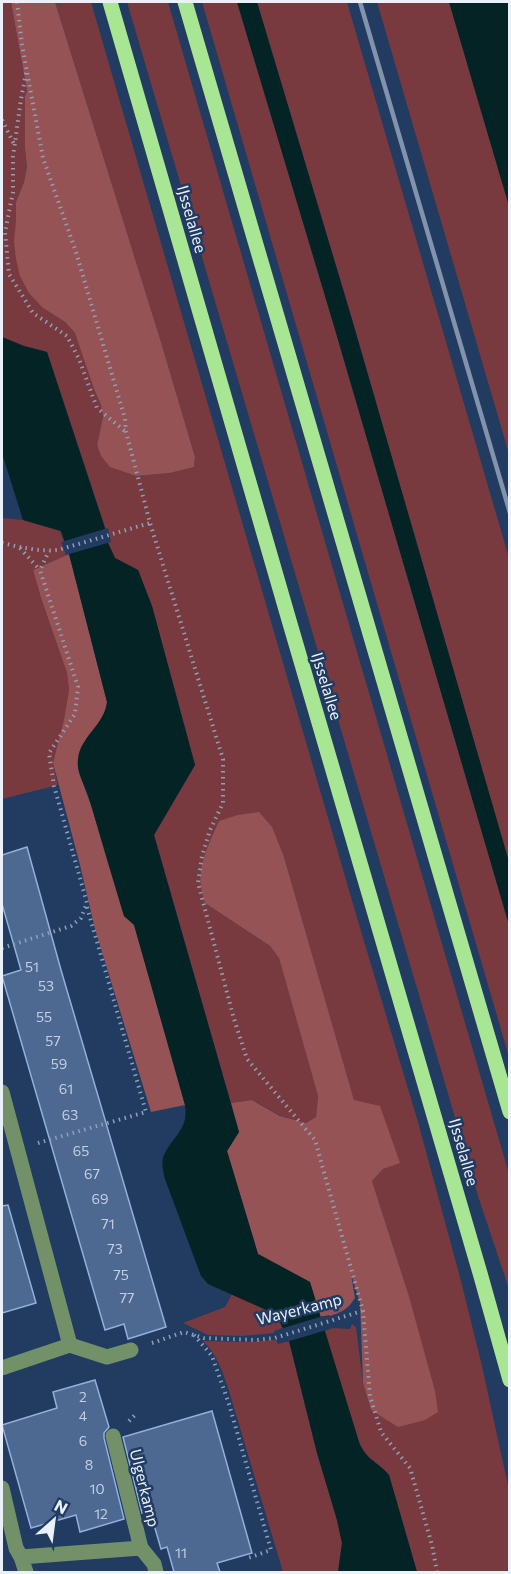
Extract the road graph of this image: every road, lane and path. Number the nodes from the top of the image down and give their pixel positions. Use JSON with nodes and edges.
{"nodes":[{"id":1,"x":17,"y":2,"type":"edge"},
{"id":2,"x":110,"y":2,"type":"edge"},
{"id":3,"x":185,"y":2,"type":"edge"},
{"id":4,"x":27,"y":69,"type":"junction"},
{"id":5,"x":2,"y":120,"type":"edge"},
{"id":6,"x":15,"y":145,"type":"junction"},
{"id":7,"x":126,"y":432,"type":"junction"},
{"id":8,"x":150,"y":523,"type":"junction"},
{"id":9,"x":2,"y":543,"type":"edge"},
{"id":10,"x":20,"y":547,"type":"junction"},
{"id":11,"x":49,"y":551,"type":"junction"},
{"id":12,"x":40,"y":570,"type":"junction"},
{"id":13,"x":86,"y":906,"type":"junction"},
{"id":14,"x":2,"y":948,"type":"edge"},
{"id":15,"x":2,"y":1092,"type":"edge"},
{"id":16,"x":510,"y":1112,"type":"edge"},
{"id":17,"x":17,"y":1149,"type":"junction"},
{"id":18,"x":363,"y":1311,"type":"junction"},
{"id":19,"x":194,"y":1335,"type":"junction"},
{"id":20,"x":70,"y":1345,"type":"junction"},
{"id":21,"x":131,"y":1350,"type":"joint"},
{"id":22,"x":2,"y":1368,"type":"edge"},
{"id":23,"x":510,"y":1380,"type":"edge"},
{"id":24,"x":114,"y":1436,"type":"dead end"},
{"id":25,"x":2,"y":1488,"type":"edge"},
{"id":26,"x":141,"y":1548,"type":"junction"},
{"id":27,"x":13,"y":1552,"type":"edge"},
{"id":28,"x":245,"y":1559,"type":"dead end"},
{"id":29,"x":26,"y":1572,"type":"edge"},
{"id":30,"x":156,"y":1572,"type":"edge"},
{"id":31,"x":437,"y":1572,"type":"edge"}],
"edges":[{"from":1,"to":4,"type":"path"},
{"from":2,"to":23,"type":"main road","name":"IJsselallee"},
{"from":3,"to":16,"type":"main road"},
{"from":4,"to":6,"type":"path"},
{"from":4,"to":7,"type":"path"},
{"from":5,"to":6,"type":"path"},
{"from":6,"to":7,"type":"path"},
{"from":7,"to":8,"type":"path"},
{"from":8,"to":11,"type":"path"},
{"from":8,"to":18,"type":"path"},
{"from":9,"to":10,"type":"path"},
{"from":10,"to":11,"type":"path"},
{"from":10,"to":12,"type":"path"},
{"from":11,"to":12,"type":"path"},
{"from":12,"to":13,"type":"path"},
{"from":13,"to":14,"type":"path"},
{"from":13,"to":17,"type":"path"},
{"from":15,"to":17,"type":"street"},
{"from":17,"to":20,"type":"street"},
{"from":18,"to":19,"type":"path","name":"Wayerkamp"},
{"from":18,"to":31,"type":"path"},
{"from":19,"to":21,"type":"path","name":"Wayerkamp"},
{"from":19,"to":28,"type":"path"},
{"from":20,"to":21,"type":"street"},
{"from":20,"to":22,"type":"street"},
{"from":24,"to":26,"type":"street","name":"Ulgerkamp"},
{"from":25,"to":27,"type":"street"},
{"from":26,"to":27,"type":"street","name":"Ulgerkamp"},
{"from":26,"to":30,"type":"street","name":"Ulgerkamp"},
{"from":27,"to":29,"type":"street"}]}
